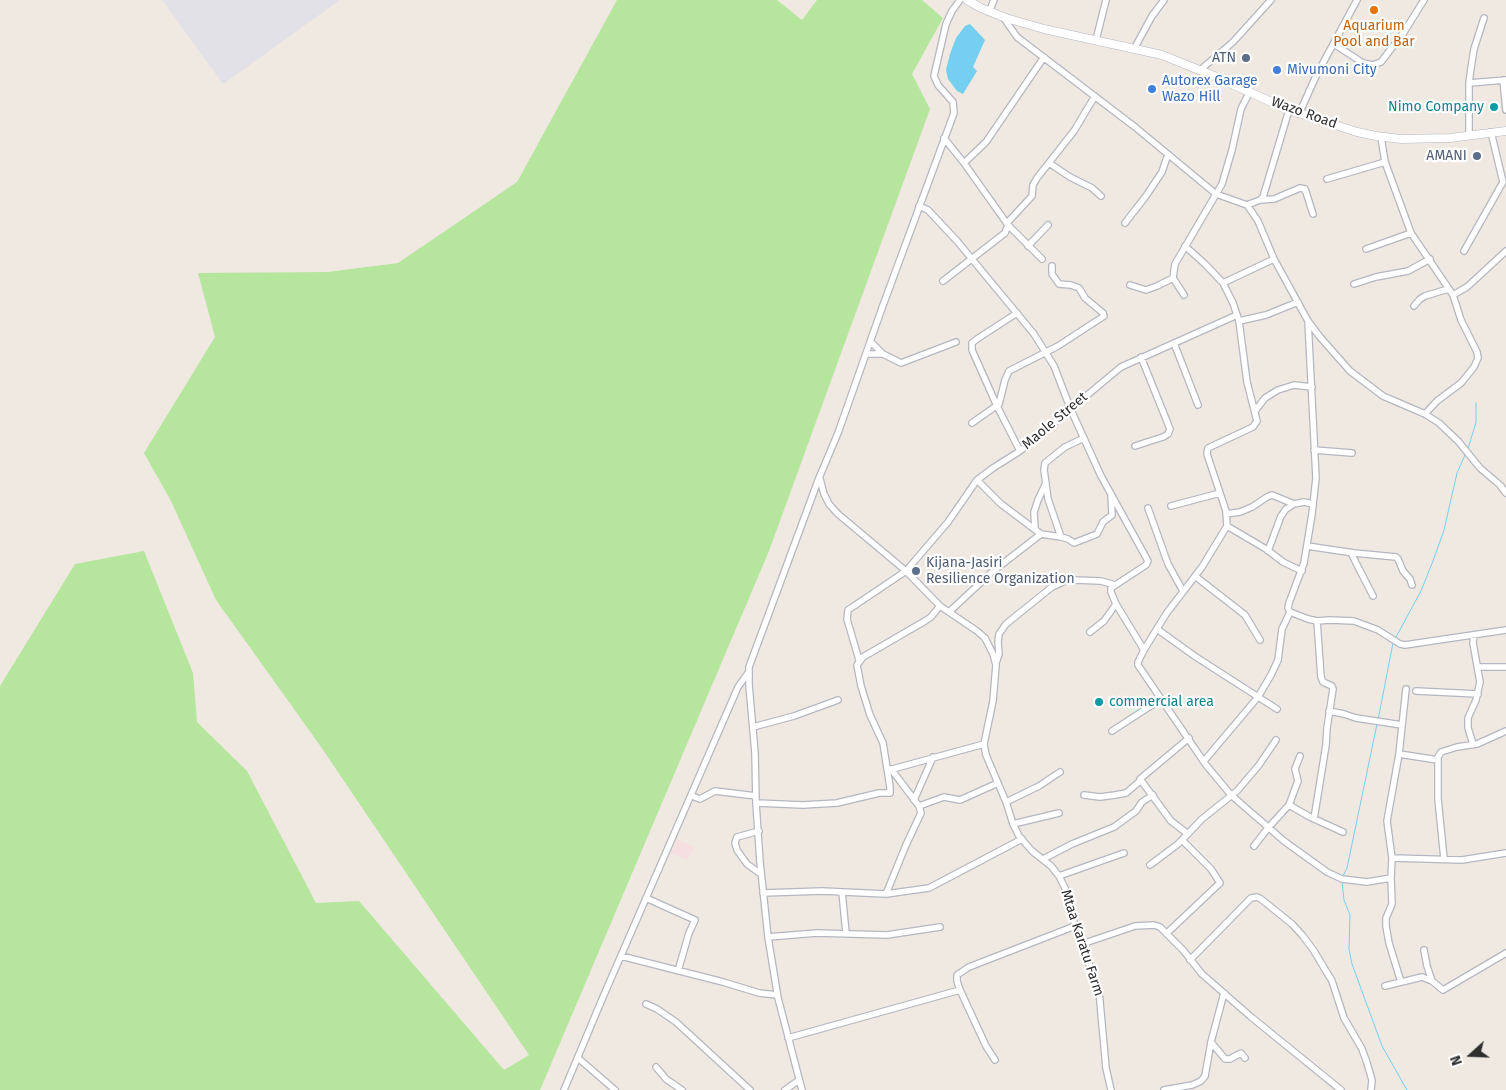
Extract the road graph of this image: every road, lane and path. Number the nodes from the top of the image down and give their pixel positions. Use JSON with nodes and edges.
{"nodes":[{"id":1,"x":960,"y":0,"type":"edge"},
{"id":2,"x":967,"y":0,"type":"edge"},
{"id":3,"x":994,"y":0,"type":"edge"},
{"id":4,"x":1106,"y":0,"type":"edge"},
{"id":5,"x":1164,"y":0,"type":"edge"},
{"id":6,"x":1271,"y":0,"type":"edge"},
{"id":7,"x":1358,"y":0,"type":"edge"},
{"id":8,"x":1424,"y":0,"type":"edge"},
{"id":9,"x":989,"y":12,"type":"junction"},
{"id":10,"x":1003,"y":17,"type":"junction"},
{"id":11,"x":1484,"y":18,"type":"dead end"},
{"id":12,"x":1096,"y":40,"type":"junction"},
{"id":13,"x":1334,"y":44,"type":"junction"},
{"id":14,"x":1134,"y":49,"type":"junction"},
{"id":15,"x":1044,"y":57,"type":"junction"},
{"id":16,"x":1199,"y":72,"type":"junction"},
{"id":17,"x":1505,"y":80,"type":"edge"},
{"id":18,"x":1469,"y":83,"type":"junction"},
{"id":19,"x":1249,"y":93,"type":"junction"},
{"id":20,"x":1095,"y":96,"type":"junction"},
{"id":21,"x":1289,"y":110,"type":"junction"},
{"id":22,"x":1506,"y":110,"type":"edge"},
{"id":23,"x":1299,"y":114,"type":"junction"},
{"id":24,"x":1506,"y":130,"type":"edge"},
{"id":25,"x":1491,"y":132,"type":"junction"},
{"id":26,"x":1469,"y":136,"type":"junction"},
{"id":27,"x":1381,"y":137,"type":"junction"},
{"id":28,"x":944,"y":138,"type":"junction"},
{"id":29,"x":1168,"y":154,"type":"junction"},
{"id":30,"x":1385,"y":162,"type":"junction"},
{"id":31,"x":964,"y":163,"type":"junction"},
{"id":32,"x":1049,"y":163,"type":"junction"},
{"id":33,"x":1327,"y":178,"type":"dead end"},
{"id":34,"x":1504,"y":183,"type":"edge"},
{"id":35,"x":1216,"y":194,"type":"junction"},
{"id":36,"x":1101,"y":196,"type":"dead end"},
{"id":37,"x":1260,"y":200,"type":"junction"},
{"id":38,"x":1246,"y":205,"type":"junction"},
{"id":39,"x":919,"y":206,"type":"junction"},
{"id":40,"x":1313,"y":214,"type":"dead end"},
{"id":41,"x":1124,"y":223,"type":"dead end"},
{"id":42,"x":1007,"y":224,"type":"junction"},
{"id":43,"x":1048,"y":225,"type":"dead end"},
{"id":44,"x":1411,"y":233,"type":"junction"},
{"id":45,"x":1028,"y":246,"type":"junction"},
{"id":46,"x":1184,"y":246,"type":"junction"},
{"id":47,"x":1366,"y":249,"type":"dead end"},
{"id":48,"x":1464,"y":251,"type":"dead end"},
{"id":49,"x":1506,"y":251,"type":"edge"},
{"id":50,"x":972,"y":258,"type":"junction"},
{"id":51,"x":1042,"y":259,"type":"dead end"},
{"id":52,"x":1274,"y":259,"type":"junction"},
{"id":53,"x":1430,"y":259,"type":"junction"},
{"id":54,"x":1052,"y":266,"type":"dead end"},
{"id":55,"x":1173,"y":278,"type":"junction"},
{"id":56,"x":943,"y":280,"type":"dead end"},
{"id":57,"x":1223,"y":284,"type":"junction"},
{"id":58,"x":1354,"y":284,"type":"dead end"},
{"id":59,"x":1130,"y":285,"type":"dead end"},
{"id":60,"x":1448,"y":289,"type":"junction"},
{"id":61,"x":1184,"y":295,"type":"dead end"},
{"id":62,"x":1453,"y":295,"type":"junction"},
{"id":63,"x":1298,"y":302,"type":"junction"},
{"id":64,"x":1414,"y":306,"type":"dead end"},
{"id":65,"x":1017,"y":313,"type":"junction"},
{"id":66,"x":1238,"y":318,"type":"junction"},
{"id":67,"x":1308,"y":321,"type":"junction"},
{"id":68,"x":870,"y":342,"type":"junction"},
{"id":69,"x":956,"y":342,"type":"dead end"},
{"id":70,"x":1174,"y":343,"type":"junction"},
{"id":71,"x":1046,"y":352,"type":"junction"},
{"id":72,"x":866,"y":354,"type":"junction"},
{"id":73,"x":883,"y":354,"type":"junction"},
{"id":74,"x":1142,"y":357,"type":"junction"},
{"id":75,"x":1312,"y":387,"type":"junction"},
{"id":76,"x":1198,"y":405,"type":"dead end"},
{"id":77,"x":997,"y":406,"type":"junction"},
{"id":78,"x":1071,"y":410,"type":"junction"},
{"id":79,"x":1255,"y":411,"type":"junction"},
{"id":80,"x":1425,"y":414,"type":"junction"},
{"id":81,"x":972,"y":423,"type":"dead end"},
{"id":82,"x":1084,"y":438,"type":"junction"},
{"id":83,"x":1135,"y":446,"type":"dead end"},
{"id":84,"x":1314,"y":450,"type":"junction"},
{"id":85,"x":1020,"y":451,"type":"junction"},
{"id":86,"x":1352,"y":453,"type":"dead end"},
{"id":87,"x":819,"y":478,"type":"junction"},
{"id":88,"x":978,"y":480,"type":"junction"},
{"id":89,"x":1046,"y":483,"type":"junction"},
{"id":90,"x":1111,"y":492,"type":"junction"},
{"id":91,"x":1220,"y":493,"type":"junction"},
{"id":92,"x":1506,"y":494,"type":"edge"},
{"id":93,"x":1294,"y":504,"type":"junction"},
{"id":94,"x":1313,"y":504,"type":"junction"},
{"id":95,"x":1171,"y":506,"type":"dead end"},
{"id":96,"x":1148,"y":508,"type":"dead end"},
{"id":97,"x":1226,"y":514,"type":"junction"},
{"id":98,"x":1226,"y":526,"type":"junction"},
{"id":99,"x":1035,"y":529,"type":"junction"},
{"id":100,"x":1041,"y":534,"type":"junction"},
{"id":101,"x":1061,"y":537,"type":"junction"},
{"id":102,"x":1307,"y":546,"type":"junction"},
{"id":103,"x":1268,"y":551,"type":"junction"},
{"id":104,"x":1351,"y":553,"type":"junction"},
{"id":105,"x":906,"y":571,"type":"junction"},
{"id":106,"x":1302,"y":572,"type":"junction"},
{"id":107,"x":1195,"y":576,"type":"junction"},
{"id":108,"x":1412,"y":584,"type":"dead end"},
{"id":109,"x":1115,"y":585,"type":"junction"},
{"id":110,"x":1182,"y":591,"type":"junction"},
{"id":111,"x":1373,"y":596,"type":"dead end"},
{"id":112,"x":1116,"y":604,"type":"junction"},
{"id":113,"x":940,"y":606,"type":"junction"},
{"id":114,"x":949,"y":612,"type":"junction"},
{"id":115,"x":1290,"y":612,"type":"junction"},
{"id":116,"x":1318,"y":621,"type":"junction"},
{"id":117,"x":1157,"y":629,"type":"junction"},
{"id":118,"x":1506,"y":630,"type":"edge"},
{"id":119,"x":1090,"y":632,"type":"dead end"},
{"id":120,"x":1474,"y":634,"type":"junction"},
{"id":121,"x":1260,"y":640,"type":"dead end"},
{"id":122,"x":1144,"y":650,"type":"junction"},
{"id":123,"x":859,"y":660,"type":"junction"},
{"id":124,"x":996,"y":665,"type":"junction"},
{"id":125,"x":1506,"y":666,"type":"edge"},
{"id":126,"x":1478,"y":667,"type":"junction"},
{"id":127,"x":748,"y":673,"type":"junction"},
{"id":128,"x":1406,"y":689,"type":"dead end"},
{"id":129,"x":1416,"y":691,"type":"dead end"},
{"id":130,"x":1478,"y":694,"type":"junction"},
{"id":131,"x":1258,"y":697,"type":"junction"},
{"id":132,"x":838,"y":700,"type":"dead end"},
{"id":133,"x":1160,"y":700,"type":"junction"},
{"id":134,"x":1277,"y":709,"type":"dead end"},
{"id":135,"x":1329,"y":711,"type":"junction"},
{"id":136,"x":1402,"y":725,"type":"junction"},
{"id":137,"x":753,"y":727,"type":"junction"},
{"id":138,"x":1112,"y":731,"type":"dead end"},
{"id":139,"x":1506,"y":731,"type":"edge"},
{"id":140,"x":1188,"y":738,"type":"junction"},
{"id":141,"x":1276,"y":740,"type":"dead end"},
{"id":142,"x":984,"y":744,"type":"junction"},
{"id":143,"x":1473,"y":744,"type":"junction"},
{"id":144,"x":1399,"y":754,"type":"junction"},
{"id":145,"x":1300,"y":756,"type":"dead end"},
{"id":146,"x":933,"y":757,"type":"junction"},
{"id":147,"x":1438,"y":760,"type":"junction"},
{"id":148,"x":1204,"y":762,"type":"junction"},
{"id":149,"x":889,"y":770,"type":"junction"},
{"id":150,"x":1060,"y":772,"type":"dead end"},
{"id":151,"x":1140,"y":781,"type":"junction"},
{"id":152,"x":998,"y":783,"type":"junction"},
{"id":153,"x":1084,"y":795,"type":"dead end"},
{"id":154,"x":1153,"y":795,"type":"junction"},
{"id":155,"x":1231,"y":795,"type":"junction"},
{"id":156,"x":692,"y":796,"type":"junction"},
{"id":157,"x":756,"y":796,"type":"junction"},
{"id":158,"x":914,"y":800,"type":"junction"},
{"id":159,"x":1006,"y":802,"type":"junction"},
{"id":160,"x":756,"y":803,"type":"junction"},
{"id":161,"x":919,"y":806,"type":"junction"},
{"id":162,"x":1289,"y":806,"type":"junction"},
{"id":163,"x":1059,"y":812,"type":"dead end"},
{"id":164,"x":1314,"y":819,"type":"junction"},
{"id":165,"x":1013,"y":824,"type":"junction"},
{"id":166,"x":1268,"y":828,"type":"junction"},
{"id":167,"x":759,"y":831,"type":"junction"},
{"id":168,"x":1343,"y":832,"type":"dead end"},
{"id":169,"x":1188,"y":834,"type":"junction"},
{"id":170,"x":1022,"y":839,"type":"junction"},
{"id":171,"x":1182,"y":840,"type":"junction"},
{"id":172,"x":1254,"y":846,"type":"dead end"},
{"id":173,"x":1124,"y":853,"type":"dead end"},
{"id":174,"x":1506,"y":853,"type":"edge"},
{"id":175,"x":1392,"y":858,"type":"junction"},
{"id":176,"x":1043,"y":859,"type":"junction"},
{"id":177,"x":1444,"y":859,"type":"junction"},
{"id":178,"x":1150,"y":866,"type":"dead end"},
{"id":179,"x":761,"y":874,"type":"junction"},
{"id":180,"x":1059,"y":876,"type":"junction"},
{"id":181,"x":1391,"y":878,"type":"junction"},
{"id":182,"x":842,"y":892,"type":"junction"},
{"id":183,"x":763,"y":893,"type":"junction"},
{"id":184,"x":886,"y":894,"type":"junction"},
{"id":185,"x":646,"y":898,"type":"junction"},
{"id":186,"x":1076,"y":926,"type":"junction"},
{"id":187,"x":940,"y":927,"type":"dead end"},
{"id":188,"x":846,"y":933,"type":"junction"},
{"id":189,"x":1168,"y":934,"type":"junction"},
{"id":190,"x":768,"y":937,"type":"junction"},
{"id":191,"x":1082,"y":944,"type":"junction"},
{"id":192,"x":1424,"y":950,"type":"dead end"},
{"id":193,"x":1506,"y":953,"type":"edge"},
{"id":194,"x":620,"y":956,"type":"junction"},
{"id":195,"x":1190,"y":960,"type":"junction"},
{"id":196,"x":678,"y":971,"type":"junction"},
{"id":197,"x":1432,"y":981,"type":"junction"},
{"id":198,"x":1401,"y":982,"type":"junction"},
{"id":199,"x":1385,"y":986,"type":"dead end"},
{"id":200,"x":960,"y":990,"type":"junction"},
{"id":201,"x":1224,"y":993,"type":"junction"},
{"id":202,"x":777,"y":995,"type":"junction"},
{"id":203,"x":646,"y":1004,"type":"dead end"},
{"id":204,"x":788,"y":1038,"type":"junction"},
{"id":205,"x":1211,"y":1042,"type":"junction"},
{"id":206,"x":578,"y":1058,"type":"junction"},
{"id":207,"x":1245,"y":1058,"type":"dead end"},
{"id":208,"x":995,"y":1060,"type":"dead end"},
{"id":209,"x":656,"y":1068,"type":"dead end"},
{"id":210,"x":799,"y":1080,"type":"junction"},
{"id":211,"x":564,"y":1090,"type":"edge"},
{"id":212,"x":615,"y":1090,"type":"edge"},
{"id":213,"x":682,"y":1090,"type":"edge"},
{"id":214,"x":750,"y":1090,"type":"edge"},
{"id":215,"x":785,"y":1090,"type":"edge"},
{"id":216,"x":802,"y":1090,"type":"edge"},
{"id":217,"x":1111,"y":1090,"type":"edge"},
{"id":218,"x":1164,"y":1090,"type":"edge"},
{"id":219,"x":1341,"y":1090,"type":"edge"},
{"id":220,"x":1371,"y":1090,"type":"edge"}],
"edges":[{"from":1,"to":28,"type":"street"},
{"from":2,"to":9,"type":"main road","name":"Wazo Road"},
{"from":3,"to":9,"type":"street"},
{"from":4,"to":12,"type":"street"},
{"from":5,"to":14,"type":"street"},
{"from":6,"to":16,"type":"street"},
{"from":7,"to":13,"type":"street"},
{"from":8,"to":13,"type":"street"},
{"from":9,"to":10,"type":"main road","name":"Wazo Road"},
{"from":10,"to":12,"type":"main road","name":"Wazo Road"},
{"from":10,"to":15,"type":"street"},
{"from":11,"to":18,"type":"street"},
{"from":12,"to":14,"type":"main road","name":"Wazo Road"},
{"from":13,"to":23,"type":"street"},
{"from":14,"to":16,"type":"main road","name":"Wazo Road"},
{"from":15,"to":20,"type":"street"},
{"from":15,"to":31,"type":"street"},
{"from":16,"to":19,"type":"main road","name":"Wazo Road"},
{"from":17,"to":18,"type":"street"},
{"from":17,"to":22,"type":"street"},
{"from":18,"to":26,"type":"street"},
{"from":19,"to":21,"type":"main road","name":"Wazo Road"},
{"from":19,"to":35,"type":"street"},
{"from":20,"to":29,"type":"street"},
{"from":20,"to":32,"type":"street"},
{"from":21,"to":23,"type":"main road","name":"Wazo Road"},
{"from":21,"to":37,"type":"street"},
{"from":23,"to":27,"type":"main road","name":"Wazo Road"},
{"from":24,"to":25,"type":"main road","name":"Wazo Road"},
{"from":25,"to":26,"type":"main road","name":"Wazo Road"},
{"from":25,"to":34,"type":"street"},
{"from":26,"to":27,"type":"main road","name":"Wazo Road"},
{"from":27,"to":30,"type":"street"},
{"from":28,"to":31,"type":"street"},
{"from":28,"to":39,"type":"street"},
{"from":29,"to":35,"type":"street"},
{"from":29,"to":41,"type":"street"},
{"from":30,"to":33,"type":"street"},
{"from":30,"to":44,"type":"street"},
{"from":31,"to":42,"type":"street"},
{"from":32,"to":36,"type":"street"},
{"from":32,"to":42,"type":"street"},
{"from":34,"to":48,"type":"street"},
{"from":35,"to":38,"type":"street"},
{"from":35,"to":46,"type":"street"},
{"from":37,"to":38,"type":"street"},
{"from":37,"to":40,"type":"street"},
{"from":38,"to":52,"type":"street"},
{"from":39,"to":50,"type":"street"},
{"from":39,"to":68,"type":"street"},
{"from":42,"to":45,"type":"street"},
{"from":42,"to":50,"type":"street"},
{"from":43,"to":45,"type":"street"},
{"from":44,"to":47,"type":"street"},
{"from":44,"to":53,"type":"street"},
{"from":45,"to":51,"type":"street"},
{"from":46,"to":55,"type":"street"},
{"from":46,"to":57,"type":"street"},
{"from":49,"to":62,"type":"street"},
{"from":50,"to":56,"type":"street"},
{"from":50,"to":65,"type":"street"},
{"from":52,"to":57,"type":"street"},
{"from":52,"to":63,"type":"street"},
{"from":53,"to":58,"type":"street"},
{"from":53,"to":60,"type":"street"},
{"from":54,"to":71,"type":"street"},
{"from":55,"to":59,"type":"street"},
{"from":55,"to":61,"type":"street"},
{"from":57,"to":66,"type":"street"},
{"from":60,"to":62,"type":"street"},
{"from":60,"to":64,"type":"street"},
{"from":62,"to":80,"type":"street"},
{"from":63,"to":66,"type":"street","name":"Maole Street"},
{"from":63,"to":67,"type":"street"},
{"from":65,"to":71,"type":"street"},
{"from":65,"to":77,"type":"street"},
{"from":66,"to":70,"type":"street","name":"Maole Street"},
{"from":66,"to":79,"type":"street"},
{"from":67,"to":75,"type":"street"},
{"from":67,"to":80,"type":"street"},
{"from":68,"to":72,"type":"street"},
{"from":68,"to":73,"type":"street"},
{"from":69,"to":73,"type":"street"},
{"from":70,"to":74,"type":"street","name":"Maole Street"},
{"from":70,"to":76,"type":"street"},
{"from":71,"to":77,"type":"street"},
{"from":71,"to":78,"type":"street"},
{"from":72,"to":73,"type":"street"},
{"from":72,"to":87,"type":"street"},
{"from":74,"to":78,"type":"street","name":"Maole Street"},
{"from":74,"to":83,"type":"street"},
{"from":75,"to":79,"type":"street"},
{"from":75,"to":84,"type":"street"},
{"from":77,"to":81,"type":"street"},
{"from":77,"to":85,"type":"street"},
{"from":78,"to":82,"type":"street"},
{"from":78,"to":85,"type":"street","name":"Maole Street"},
{"from":79,"to":91,"type":"street"},
{"from":80,"to":92,"type":"street"},
{"from":82,"to":89,"type":"street"},
{"from":82,"to":90,"type":"street"},
{"from":84,"to":86,"type":"street"},
{"from":84,"to":94,"type":"street"},
{"from":85,"to":88,"type":"street","name":"Maole Street"},
{"from":87,"to":105,"type":"street","name":"Mtaa Karatu Farm"},
{"from":87,"to":127,"type":"street"},
{"from":88,"to":99,"type":"street"},
{"from":88,"to":105,"type":"street","name":"Maole Street"},
{"from":89,"to":99,"type":"street"},
{"from":89,"to":101,"type":"street"},
{"from":90,"to":101,"type":"street"},
{"from":90,"to":109,"type":"street"},
{"from":91,"to":95,"type":"street"},
{"from":91,"to":97,"type":"street"},
{"from":93,"to":94,"type":"street"},
{"from":93,"to":97,"type":"street"},
{"from":93,"to":103,"type":"street"},
{"from":94,"to":102,"type":"street"},
{"from":96,"to":110,"type":"street"},
{"from":97,"to":98,"type":"street"},
{"from":98,"to":103,"type":"street"},
{"from":98,"to":107,"type":"street"},
{"from":99,"to":100,"type":"street"},
{"from":100,"to":101,"type":"street"},
{"from":100,"to":114,"type":"street"},
{"from":102,"to":104,"type":"street"},
{"from":102,"to":106,"type":"street"},
{"from":103,"to":106,"type":"street"},
{"from":104,"to":108,"type":"street"},
{"from":104,"to":111,"type":"street"},
{"from":105,"to":113,"type":"street","name":"Mtaa Karatu Farm"},
{"from":105,"to":123,"type":"street","name":"Maole Street"},
{"from":106,"to":115,"type":"street"},
{"from":107,"to":110,"type":"street"},
{"from":107,"to":121,"type":"street"},
{"from":109,"to":112,"type":"street"},
{"from":109,"to":124,"type":"street"},
{"from":110,"to":117,"type":"street"},
{"from":112,"to":119,"type":"street"},
{"from":112,"to":122,"type":"street"},
{"from":113,"to":114,"type":"street","name":"Mtaa Karatu Farm"},
{"from":113,"to":123,"type":"street"},
{"from":114,"to":124,"type":"street","name":"Mtaa Karatu Farm"},
{"from":115,"to":116,"type":"street"},
{"from":115,"to":131,"type":"street"},
{"from":116,"to":120,"type":"street"},
{"from":116,"to":135,"type":"street"},
{"from":117,"to":122,"type":"street"},
{"from":117,"to":131,"type":"street"},
{"from":118,"to":120,"type":"street"},
{"from":120,"to":126,"type":"street"},
{"from":122,"to":133,"type":"street"},
{"from":123,"to":149,"type":"street"},
{"from":124,"to":142,"type":"street","name":"Mtaa Karatu Farm"},
{"from":125,"to":126,"type":"street"},
{"from":126,"to":130,"type":"street"},
{"from":127,"to":137,"type":"street"},
{"from":127,"to":156,"type":"street"},
{"from":128,"to":136,"type":"street"},
{"from":129,"to":130,"type":"street"},
{"from":130,"to":143,"type":"street"},
{"from":131,"to":134,"type":"street"},
{"from":131,"to":148,"type":"street"},
{"from":132,"to":137,"type":"street"},
{"from":133,"to":138,"type":"street"},
{"from":133,"to":140,"type":"street"},
{"from":135,"to":136,"type":"street"},
{"from":135,"to":164,"type":"street"},
{"from":136,"to":144,"type":"street"},
{"from":137,"to":157,"type":"street"},
{"from":139,"to":143,"type":"street"},
{"from":140,"to":148,"type":"street"},
{"from":140,"to":151,"type":"street"},
{"from":141,"to":155,"type":"street"},
{"from":142,"to":146,"type":"street"},
{"from":142,"to":152,"type":"street","name":"Mtaa Karatu Farm"},
{"from":143,"to":147,"type":"street"},
{"from":144,"to":147,"type":"street"},
{"from":144,"to":175,"type":"street"},
{"from":145,"to":162,"type":"street"},
{"from":146,"to":149,"type":"street"},
{"from":146,"to":158,"type":"street"},
{"from":147,"to":177,"type":"street"},
{"from":148,"to":155,"type":"street"},
{"from":149,"to":158,"type":"street"},
{"from":149,"to":160,"type":"street"},
{"from":150,"to":159,"type":"street"},
{"from":151,"to":153,"type":"street"},
{"from":151,"to":154,"type":"street"},
{"from":152,"to":159,"type":"street","name":"Mtaa Karatu Farm"},
{"from":152,"to":161,"type":"street"},
{"from":154,"to":169,"type":"street"},
{"from":154,"to":176,"type":"street"},
{"from":155,"to":166,"type":"street"},
{"from":155,"to":169,"type":"street"},
{"from":156,"to":157,"type":"street"},
{"from":156,"to":185,"type":"street"},
{"from":157,"to":160,"type":"street"},
{"from":158,"to":161,"type":"street"},
{"from":159,"to":165,"type":"street","name":"Mtaa Karatu Farm"},
{"from":160,"to":167,"type":"street"},
{"from":161,"to":184,"type":"street"},
{"from":162,"to":164,"type":"street"},
{"from":162,"to":166,"type":"street"},
{"from":163,"to":165,"type":"street"},
{"from":164,"to":168,"type":"street"},
{"from":165,"to":170,"type":"street","name":"Mtaa Karatu Farm"},
{"from":166,"to":172,"type":"street"},
{"from":166,"to":181,"type":"street"},
{"from":167,"to":179,"type":"street"},
{"from":167,"to":179,"type":"street"},
{"from":169,"to":171,"type":"street"},
{"from":170,"to":176,"type":"street","name":"Mtaa Karatu Farm"},
{"from":170,"to":184,"type":"street"},
{"from":171,"to":178,"type":"street"},
{"from":171,"to":189,"type":"street"},
{"from":173,"to":180,"type":"street"},
{"from":174,"to":177,"type":"street"},
{"from":175,"to":177,"type":"street"},
{"from":175,"to":181,"type":"street"},
{"from":176,"to":180,"type":"street","name":"Mtaa Karatu Farm"},
{"from":179,"to":183,"type":"street"},
{"from":180,"to":186,"type":"street","name":"Mtaa Karatu Farm"},
{"from":181,"to":198,"type":"street"},
{"from":182,"to":183,"type":"street"},
{"from":182,"to":184,"type":"street"},
{"from":182,"to":188,"type":"street"},
{"from":183,"to":190,"type":"street"},
{"from":185,"to":194,"type":"street"},
{"from":185,"to":196,"type":"street"},
{"from":186,"to":191,"type":"street","name":"Mtaa Karatu Farm"},
{"from":186,"to":200,"type":"street"},
{"from":187,"to":188,"type":"street"},
{"from":188,"to":190,"type":"street"},
{"from":189,"to":191,"type":"street"},
{"from":189,"to":195,"type":"street"},
{"from":190,"to":202,"type":"street"},
{"from":191,"to":217,"type":"street","name":"Mtaa Karatu Farm"},
{"from":192,"to":197,"type":"street"},
{"from":193,"to":197,"type":"street"},
{"from":194,"to":196,"type":"street"},
{"from":194,"to":206,"type":"street"},
{"from":195,"to":201,"type":"street"},
{"from":195,"to":220,"type":"street"},
{"from":196,"to":202,"type":"street"},
{"from":197,"to":198,"type":"street"},
{"from":198,"to":199,"type":"street"},
{"from":200,"to":204,"type":"street"},
{"from":200,"to":208,"type":"street"},
{"from":201,"to":205,"type":"street"},
{"from":201,"to":219,"type":"street"},
{"from":202,"to":204,"type":"street"},
{"from":203,"to":214,"type":"street"},
{"from":204,"to":210,"type":"street"},
{"from":205,"to":207,"type":"street"},
{"from":205,"to":218,"type":"street"},
{"from":206,"to":211,"type":"street"},
{"from":206,"to":212,"type":"street"},
{"from":209,"to":213,"type":"street"},
{"from":210,"to":215,"type":"street"},
{"from":210,"to":216,"type":"street"}]}
